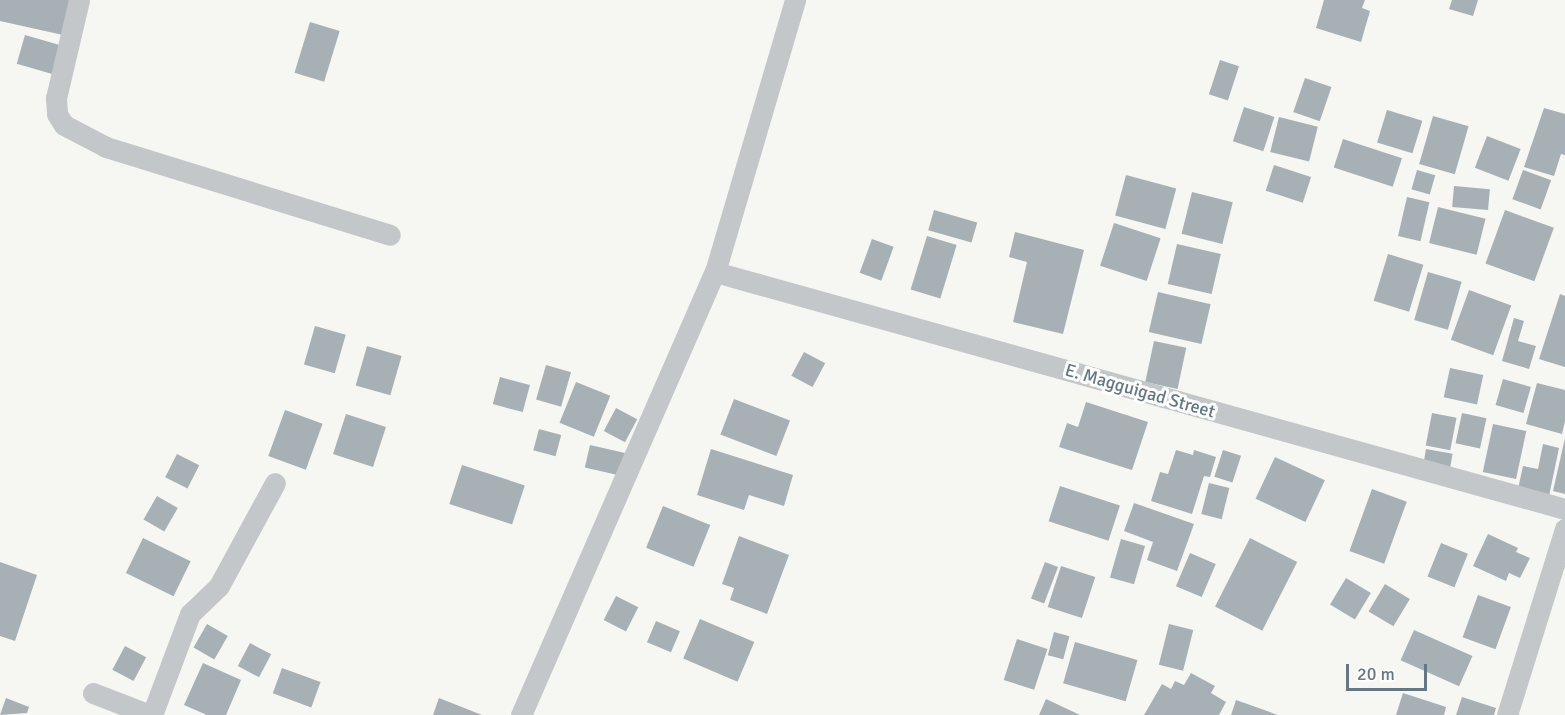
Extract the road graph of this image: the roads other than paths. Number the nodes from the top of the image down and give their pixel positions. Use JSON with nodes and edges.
{"nodes":[{"id":1,"x":79,"y":0,"type":"edge"},
{"id":2,"x":795,"y":0,"type":"edge"},
{"id":3,"x":390,"y":235,"type":"dead end"},
{"id":4,"x":716,"y":272,"type":"junction"},
{"id":5,"x":275,"y":483,"type":"dead end"},
{"id":6,"x":1565,"y":509,"type":"edge"},
{"id":7,"x":1565,"y":529,"type":"edge"},
{"id":8,"x":93,"y":693,"type":"dead end"},
{"id":9,"x":151,"y":715,"type":"edge"},
{"id":10,"x":521,"y":715,"type":"edge"},
{"id":11,"x":1507,"y":715,"type":"edge"}],
"edges":[{"from":1,"to":3,"type":"street"},
{"from":2,"to":4,"type":"street"},
{"from":4,"to":6,"type":"street","name":"E. Magguigad Street"},
{"from":4,"to":10,"type":"street"},
{"from":5,"to":9,"type":"street"},
{"from":7,"to":11,"type":"street"},
{"from":8,"to":9,"type":"street"}]}
